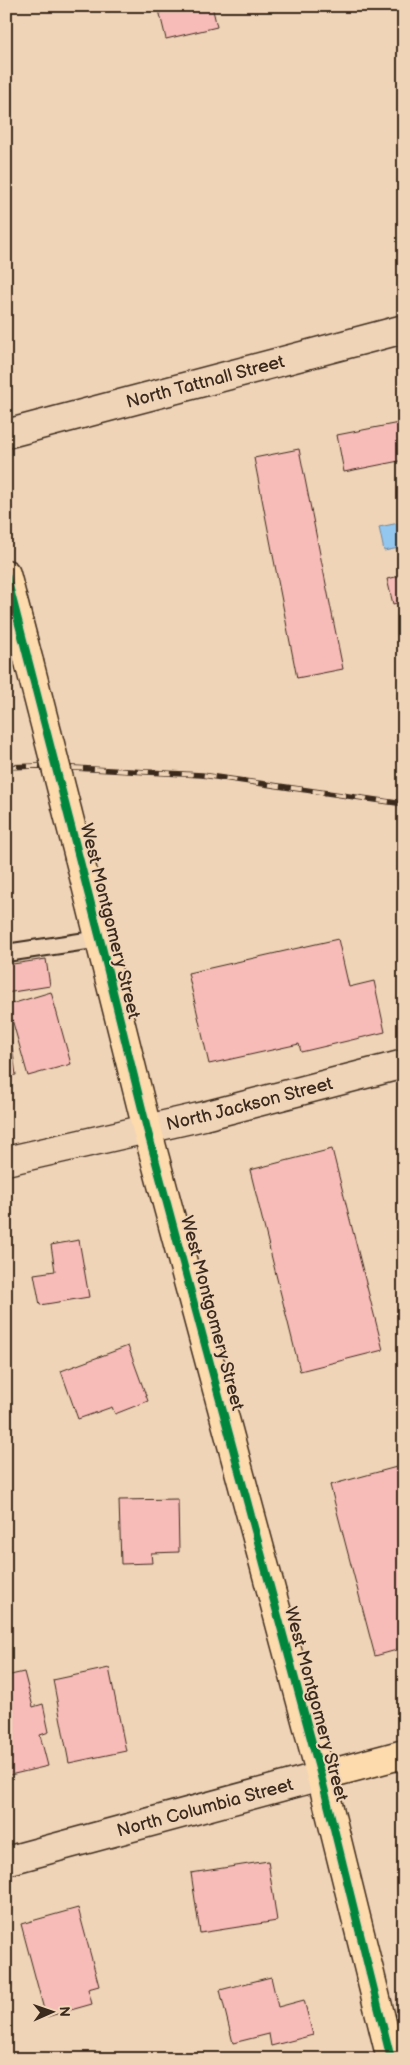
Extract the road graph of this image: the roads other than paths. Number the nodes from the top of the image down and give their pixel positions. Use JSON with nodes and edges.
{"nodes":[{"id":1,"x":404,"y":329,"type":"edge"},
{"id":2,"x":6,"y":434,"type":"edge"},
{"id":3,"x":6,"y":574,"type":"edge"},
{"id":4,"x":100,"y":939,"type":"junction"},
{"id":5,"x":6,"y":953,"type":"edge"},
{"id":6,"x":404,"y":1064,"type":"edge"},
{"id":7,"x":147,"y":1129,"type":"junction"},
{"id":8,"x":6,"y":1161,"type":"edge"},
{"id":9,"x":404,"y":1754,"type":"edge"},
{"id":10,"x":321,"y":1776,"type":"junction"},
{"id":11,"x":6,"y":1861,"type":"edge"},
{"id":12,"x":391,"y":2059,"type":"edge"}],
"edges":[{"from":1,"to":2,"type":"street","name":"North Tattnall Street"},
{"from":3,"to":4,"type":"main road","name":"West Montgomery Street","bridge":true},
{"from":4,"to":5,"type":"lane"},
{"from":4,"to":7,"type":"main road","name":"West Montgomery Street"},
{"from":6,"to":7,"type":"street","name":"North Jackson Street"},
{"from":7,"to":8,"type":"street","name":"North Jackson Street"},
{"from":7,"to":10,"type":"main road","name":"West Montgomery Street"},
{"from":9,"to":10,"type":"main road","name":"North Columbia Street"},
{"from":10,"to":11,"type":"street","name":"North Columbia Street"},
{"from":10,"to":12,"type":"main road","name":"West Montgomery Street"}]}
